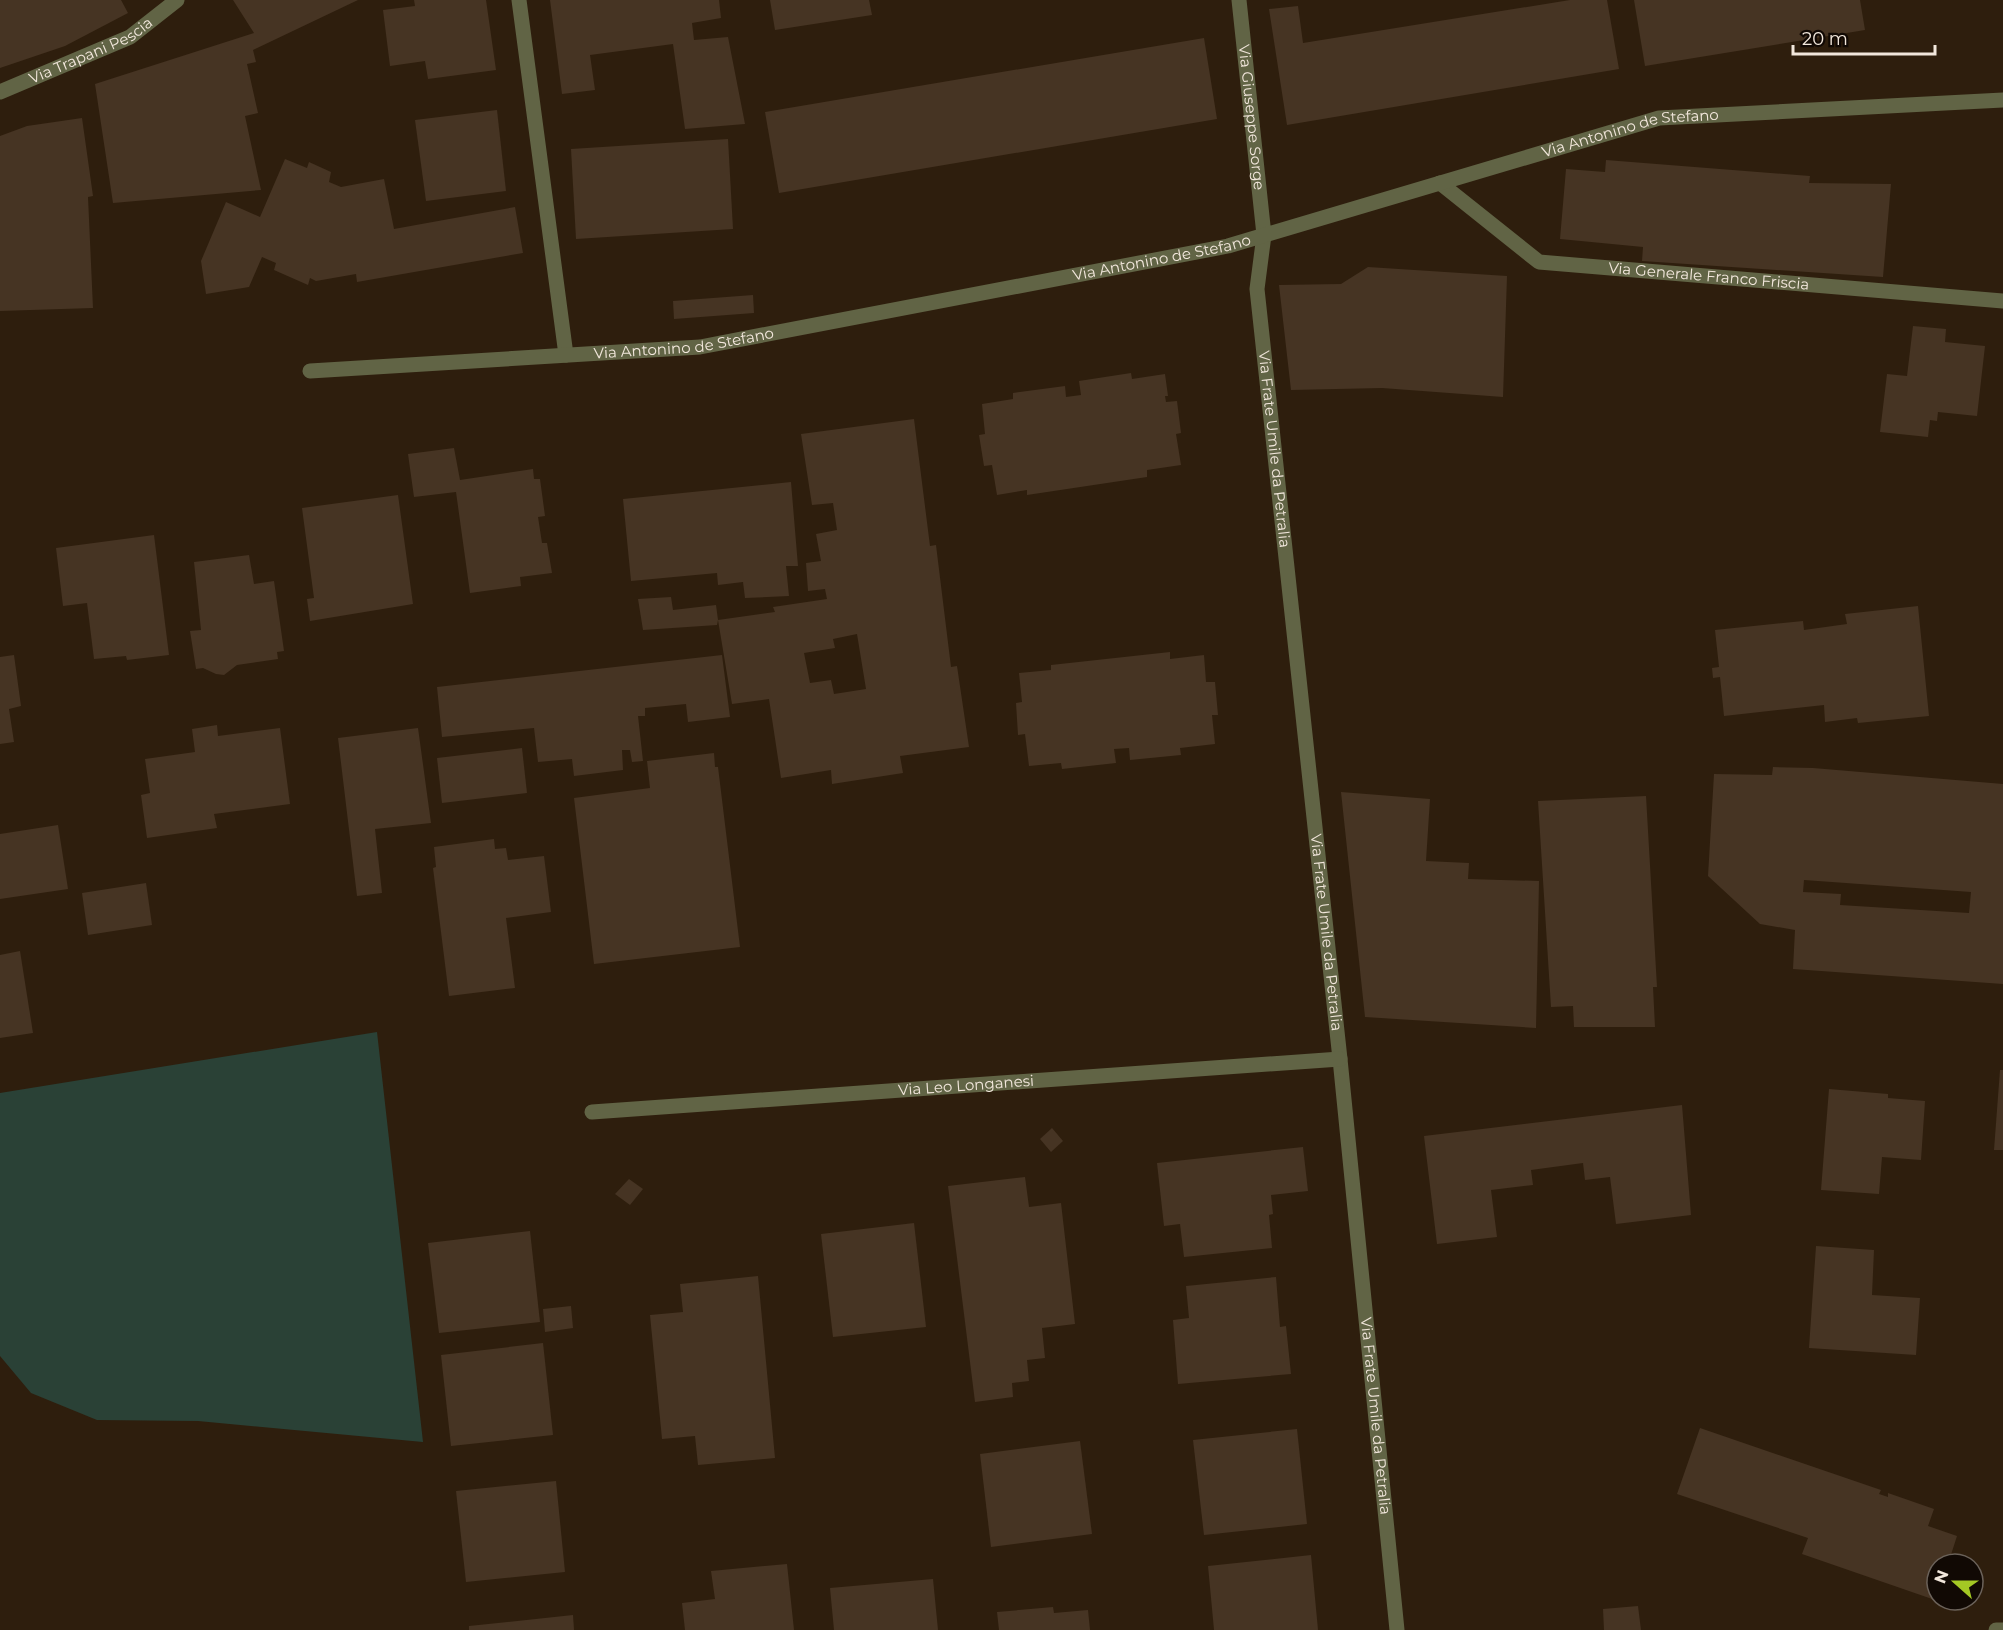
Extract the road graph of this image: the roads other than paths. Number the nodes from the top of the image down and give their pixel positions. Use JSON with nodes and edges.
{"nodes":[{"id":1,"x":177,"y":0,"type":"edge"},
{"id":2,"x":519,"y":0,"type":"edge"},
{"id":3,"x":1239,"y":0,"type":"edge"},
{"id":4,"x":0,"y":92,"type":"edge"},
{"id":5,"x":2003,"y":100,"type":"edge"},
{"id":6,"x":1440,"y":183,"type":"junction"},
{"id":7,"x":1264,"y":235,"type":"junction"},
{"id":8,"x":2003,"y":301,"type":"edge"},
{"id":9,"x":566,"y":355,"type":"junction"},
{"id":10,"x":310,"y":371,"type":"dead end"},
{"id":11,"x":1340,"y":1059,"type":"junction"},
{"id":12,"x":592,"y":1112,"type":"dead end"},
{"id":13,"x":1397,"y":1630,"type":"edge"},
{"id":14,"x":1996,"y":1630,"type":"edge"},
{"id":15,"x":2003,"y":1630,"type":"edge"}],
"edges":[{"from":1,"to":4,"type":"street","name":"Via Trapani Pescia"},
{"from":2,"to":9,"type":"street"},
{"from":3,"to":7,"type":"street","name":"Via Giuseppe Sorge"},
{"from":5,"to":6,"type":"street","name":"Via Antonino de Stefano"},
{"from":6,"to":7,"type":"street","name":"Via Antonino de Stefano"},
{"from":6,"to":8,"type":"street","name":"Via Generale Franco Friscia"},
{"from":7,"to":9,"type":"street","name":"Via Antonino de Stefano"},
{"from":7,"to":11,"type":"street","name":"Via Frate Umile da Petralia"},
{"from":9,"to":10,"type":"street","name":"Via Antonino de Stefano"},
{"from":11,"to":12,"type":"street","name":"Via Leo Longanesi"},
{"from":11,"to":13,"type":"street","name":"Via Frate Umile da Petralia"},
{"from":14,"to":15,"type":"street"}]}
